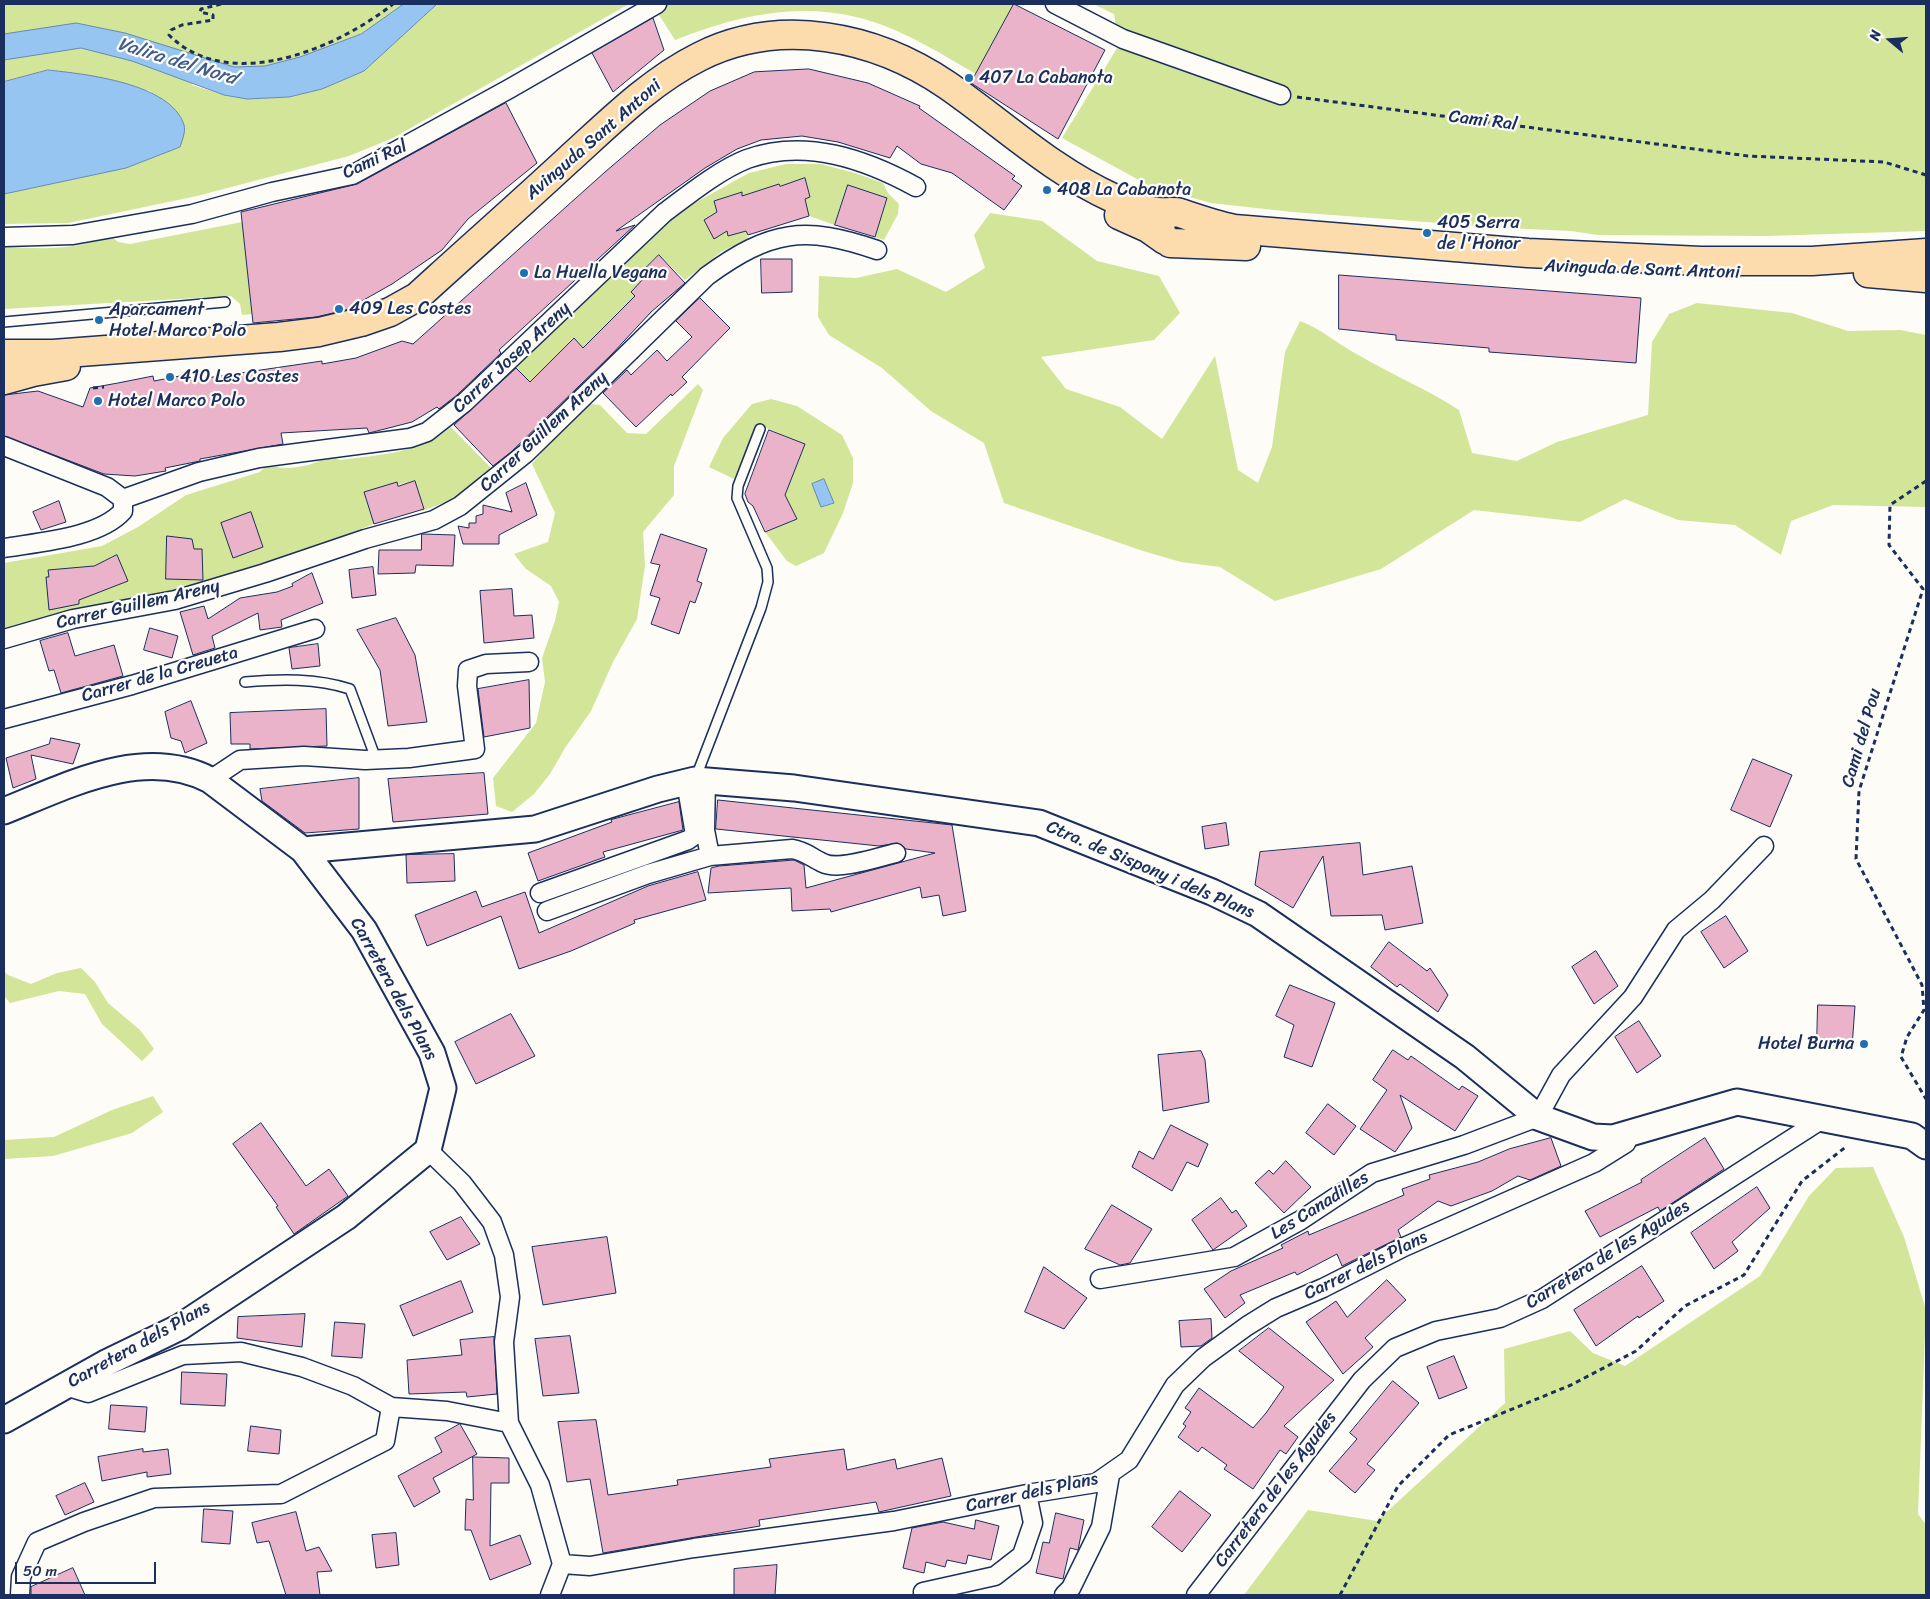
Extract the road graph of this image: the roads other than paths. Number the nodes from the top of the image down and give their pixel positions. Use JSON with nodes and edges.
{"nodes":[{"id":1,"x":657,"y":4,"type":"edge"},
{"id":2,"x":1055,"y":4,"type":"edge"},
{"id":3,"x":1281,"y":95,"type":"road end"},
{"id":4,"x":916,"y":187,"type":"dead end"},
{"id":5,"x":1178,"y":214,"type":"junction"},
{"id":6,"x":4,"y":237,"type":"edge"},
{"id":7,"x":1172,"y":241,"type":"junction"},
{"id":8,"x":877,"y":250,"type":"dead end"},
{"id":9,"x":1926,"y":253,"type":"edge"},
{"id":10,"x":1926,"y":278,"type":"edge"},
{"id":11,"x":225,"y":302,"type":"dead end"},
{"id":12,"x":4,"y":322,"type":"edge"},
{"id":13,"x":4,"y":354,"type":"edge"},
{"id":14,"x":4,"y":380,"type":"edge"},
{"id":15,"x":760,"y":429,"type":"dead end"},
{"id":16,"x":4,"y":446,"type":"edge"},
{"id":17,"x":122,"y":499,"type":"junction"},
{"id":18,"x":4,"y":541,"type":"edge"},
{"id":19,"x":28,"y":544,"type":"junction"},
{"id":20,"x":4,"y":548,"type":"edge"},
{"id":21,"x":316,"y":629,"type":"dead end"},
{"id":22,"x":4,"y":639,"type":"edge"},
{"id":23,"x":529,"y":662,"type":"dead end"},
{"id":24,"x":246,"y":682,"type":"dead end"},
{"id":25,"x":4,"y":719,"type":"edge"},
{"id":26,"x":376,"y":759,"type":"junction"},
{"id":27,"x":210,"y":780,"type":"junction"},
{"id":28,"x":695,"y":781,"type":"junction"},
{"id":29,"x":4,"y":811,"type":"edge"},
{"id":30,"x":1764,"y":846,"type":"dead end"},
{"id":31,"x":303,"y":850,"type":"junction"},
{"id":32,"x":896,"y":853,"type":"dead end"},
{"id":33,"x":710,"y":856,"type":"junction"},
{"id":34,"x":540,"y":893,"type":"dead end"},
{"id":35,"x":547,"y":911,"type":"dead end"},
{"id":36,"x":1538,"y":1117,"type":"junction"},
{"id":37,"x":1821,"y":1120,"type":"junction"},
{"id":38,"x":1631,"y":1132,"type":"junction"},
{"id":39,"x":1926,"y":1146,"type":"edge"},
{"id":40,"x":428,"y":1150,"type":"junction"},
{"id":41,"x":1100,"y":1279,"type":"dead end"},
{"id":42,"x":65,"y":1386,"type":"junction"},
{"id":43,"x":391,"y":1407,"type":"junction"},
{"id":44,"x":4,"y":1420,"type":"edge"},
{"id":45,"x":509,"y":1423,"type":"junction"},
{"id":46,"x":1110,"y":1475,"type":"junction"},
{"id":47,"x":1027,"y":1494,"type":"junction"},
{"id":48,"x":562,"y":1564,"type":"junction"},
{"id":49,"x":923,"y":1592,"type":"dead end"},
{"id":50,"x":20,"y":1595,"type":"edge"},
{"id":51,"x":550,"y":1595,"type":"edge"},
{"id":52,"x":1064,"y":1595,"type":"edge"},
{"id":53,"x":1196,"y":1595,"type":"edge"}],
"edges":[{"from":1,"to":6,"type":"street","name":"Cami Ral"},
{"from":2,"to":3,"type":"street"},
{"from":4,"to":17,"type":"street","name":"Carrer Josep Areny"},
{"from":5,"to":7,"type":"main road"},
{"from":5,"to":9,"type":"main road","name":"Avinguda de Sant Antoni"},
{"from":5,"to":13,"type":"main road","name":"Avinguda Sant Antoni"},
{"from":7,"to":10,"type":"main road","name":"Avinguda de Sant Antoni"},
{"from":7,"to":14,"type":"main road","name":"Avinguda Sant Antoni"},
{"from":8,"to":22,"type":"street","name":"Carrer Guillem Areny"},
{"from":11,"to":12,"type":"lane"},
{"from":13,"to":14,"type":"main road"},
{"from":15,"to":28,"type":"lane"},
{"from":16,"to":17,"type":"street"},
{"from":17,"to":19,"type":"street"},
{"from":18,"to":19,"type":"street"},
{"from":19,"to":20,"type":"street"},
{"from":21,"to":25,"type":"street","name":"Carrer de la Creueta"},
{"from":23,"to":26,"type":"street"},
{"from":24,"to":26,"type":"lane"},
{"from":26,"to":27,"type":"street"},
{"from":27,"to":29,"type":"main road","name":"Carretera dels Plans"},
{"from":27,"to":31,"type":"main road","name":"Carretera dels Plans"},
{"from":28,"to":31,"type":"main road","name":"Ctra. de Sispony i dels Plans"},
{"from":28,"to":33,"type":"street"},
{"from":28,"to":34,"type":"street"},
{"from":28,"to":36,"type":"main road","name":"Ctra. de Sispony i dels Plans"},
{"from":30,"to":36,"type":"street"},
{"from":31,"to":40,"type":"main road","name":"Carretera dels Plans"},
{"from":32,"to":33,"type":"street"},
{"from":33,"to":35,"type":"street"},
{"from":36,"to":38,"type":"main road","name":"Ctra. de Sispony i dels Plans"},
{"from":36,"to":41,"type":"street","name":"Les Canadilles"},
{"from":37,"to":38,"type":"main road","name":"Ctra. de Sispony i dels Plans"},
{"from":37,"to":39,"type":"main road","name":"Ctra. de Sispony i dels Plans"},
{"from":37,"to":53,"type":"street","name":"Carretera de les Agudes"},
{"from":38,"to":46,"type":"street","name":"Carrer dels Plans"},
{"from":40,"to":42,"type":"main road","name":"Carretera dels Plans"},
{"from":40,"to":45,"type":"street"},
{"from":42,"to":43,"type":"street"},
{"from":42,"to":44,"type":"main road","name":"Carretera dels Plans"},
{"from":43,"to":45,"type":"street"},
{"from":43,"to":50,"type":"street"},
{"from":45,"to":48,"type":"street"},
{"from":46,"to":47,"type":"street","name":"Carrer dels Plans"},
{"from":46,"to":52,"type":"street"},
{"from":47,"to":48,"type":"street","name":"Carrer dels Plans"},
{"from":47,"to":49,"type":"street"},
{"from":48,"to":51,"type":"street"}]}
